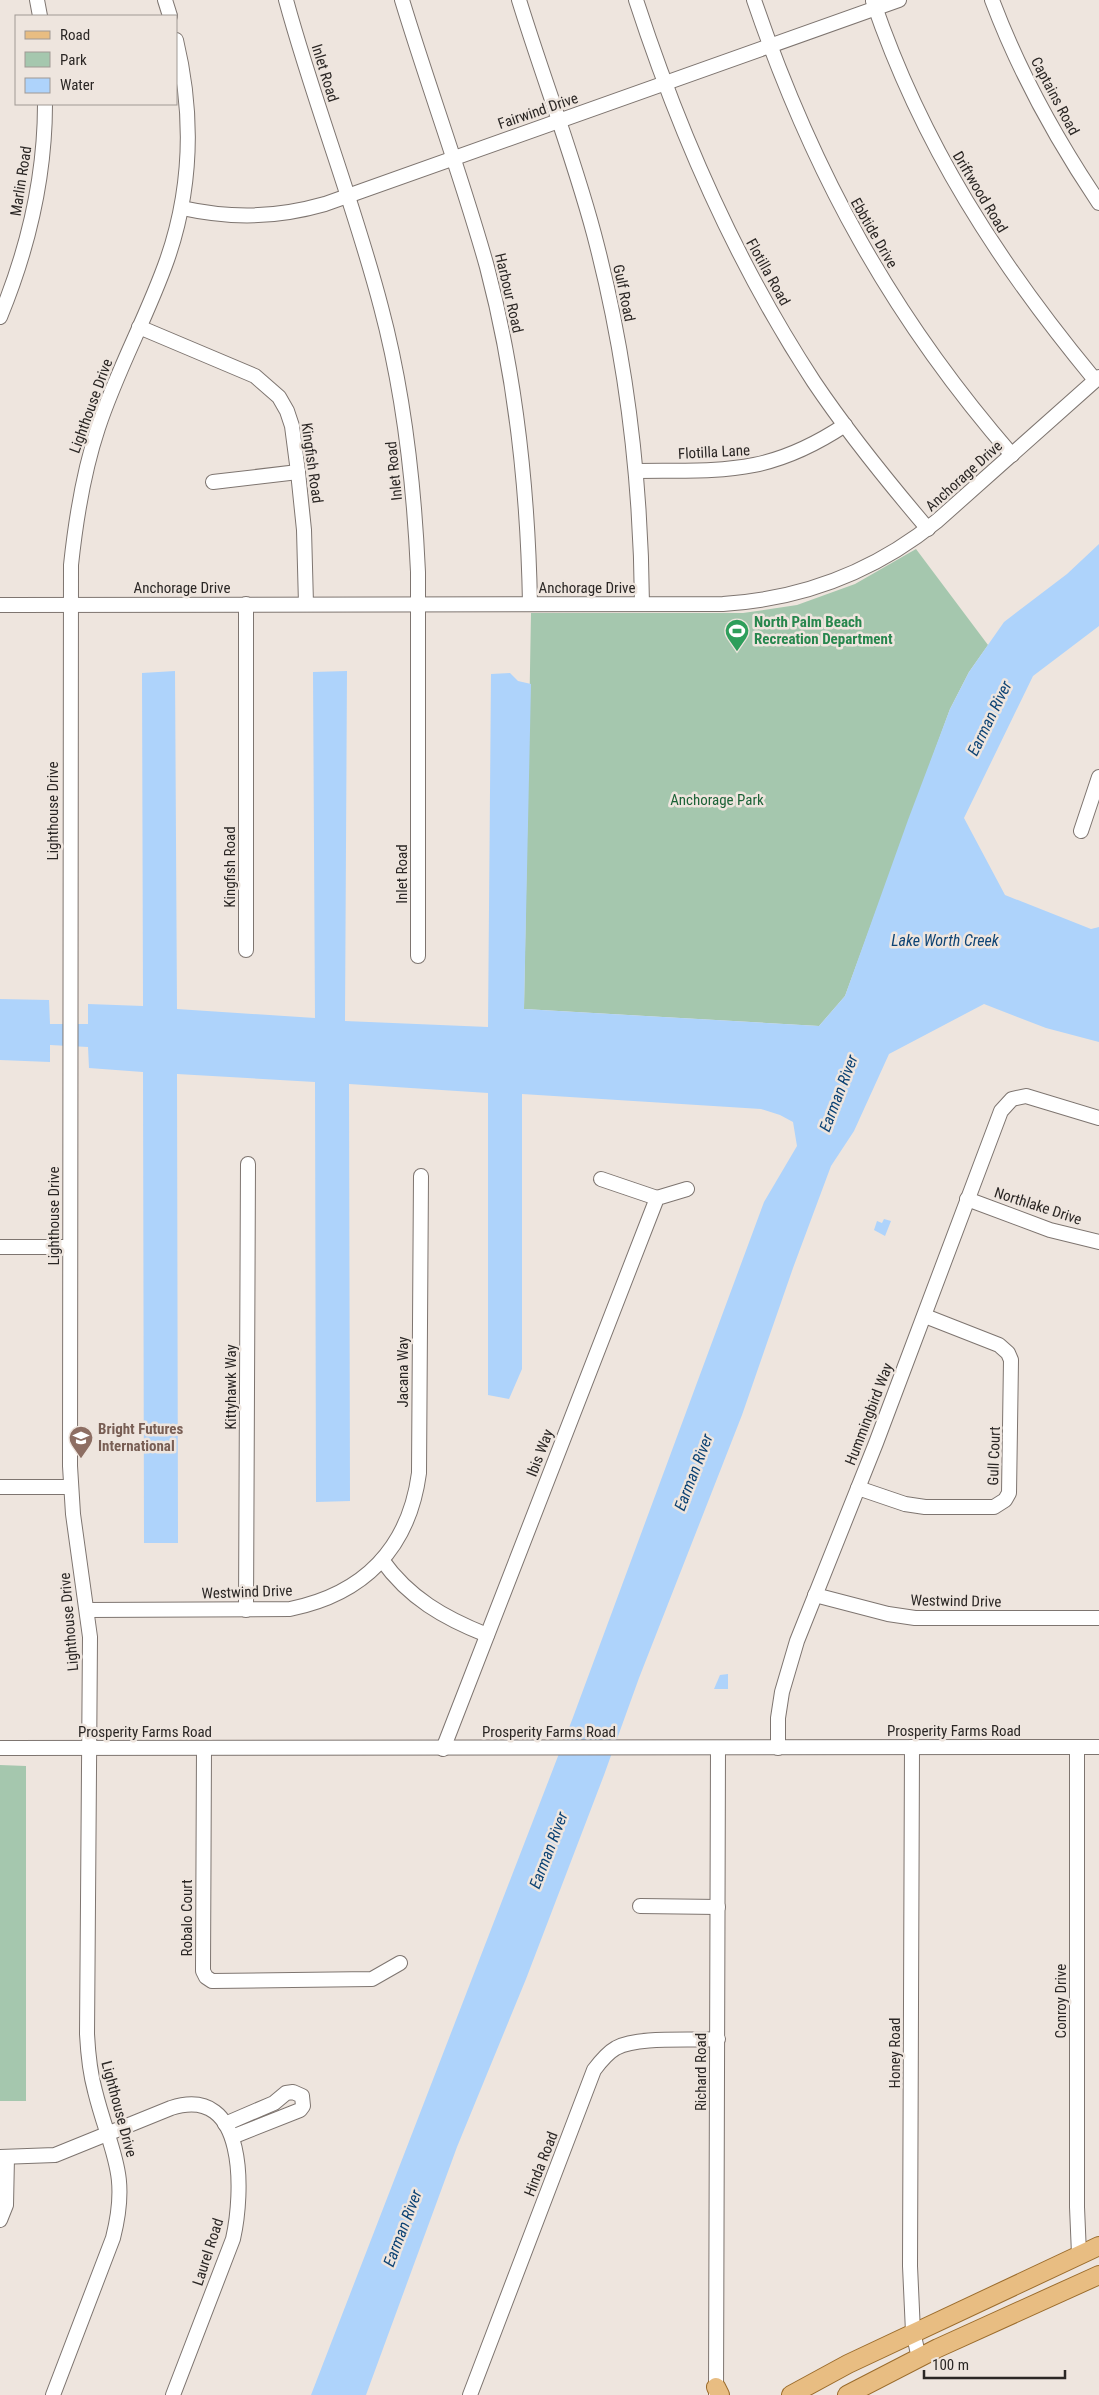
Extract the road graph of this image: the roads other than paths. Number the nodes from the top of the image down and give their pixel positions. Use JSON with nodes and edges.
{"nodes":[{"id":1,"x":37,"y":0,"type":"edge"},
{"id":2,"x":165,"y":0,"type":"edge"},
{"id":3,"x":286,"y":0,"type":"edge"},
{"id":4,"x":402,"y":0,"type":"edge"},
{"id":5,"x":519,"y":0,"type":"edge"},
{"id":6,"x":636,"y":0,"type":"edge"},
{"id":7,"x":754,"y":0,"type":"edge"},
{"id":8,"x":899,"y":0,"type":"edge"},
{"id":9,"x":992,"y":0,"type":"edge"},
{"id":10,"x":874,"y":4,"type":"edge"},
{"id":11,"x":40,"y":15,"type":"edge"},
{"id":12,"x":170,"y":15,"type":"edge"},
{"id":13,"x":770,"y":46,"type":"junction"},
{"id":14,"x":178,"y":48,"type":"edge"},
{"id":15,"x":664,"y":83,"type":"junction"},
{"id":16,"x":46,"y":105,"type":"edge"},
{"id":17,"x":558,"y":120,"type":"junction"},
{"id":18,"x":453,"y":158,"type":"junction"},
{"id":19,"x":348,"y":195,"type":"junction"},
{"id":20,"x":1099,"y":203,"type":"edge"},
{"id":21,"x":182,"y":208,"type":"junction"},
{"id":22,"x":0,"y":317,"type":"edge"},
{"id":23,"x":139,"y":327,"type":"junction"},
{"id":24,"x":1097,"y":379,"type":"edge"},
{"id":25,"x":845,"y":425,"type":"junction"},
{"id":26,"x":1012,"y":455,"type":"junction"},
{"id":27,"x":636,"y":470,"type":"junction"},
{"id":28,"x":298,"y":472,"type":"junction"},
{"id":29,"x":213,"y":482,"type":"dead end"},
{"id":30,"x":928,"y":529,"type":"junction"},
{"id":31,"x":0,"y":604,"type":"edge"},
{"id":32,"x":246,"y":604,"type":"junction"},
{"id":33,"x":306,"y":604,"type":"junction"},
{"id":34,"x":418,"y":604,"type":"junction"},
{"id":35,"x":530,"y":604,"type":"junction"},
{"id":36,"x":642,"y":604,"type":"junction"},
{"id":37,"x":70,"y":605,"type":"junction"},
{"id":38,"x":1099,"y":777,"type":"edge"},
{"id":39,"x":1081,"y":831,"type":"dead end"},
{"id":40,"x":246,"y":950,"type":"dead end"},
{"id":41,"x":418,"y":956,"type":"dead end"},
{"id":42,"x":1099,"y":1118,"type":"edge"},
{"id":43,"x":248,"y":1164,"type":"dead end"},
{"id":44,"x":420,"y":1176,"type":"dead end"},
{"id":45,"x":600,"y":1179,"type":"dead end"},
{"id":46,"x":687,"y":1189,"type":"dead end"},
{"id":47,"x":658,"y":1198,"type":"junction"},
{"id":48,"x":967,"y":1199,"type":"junction"},
{"id":49,"x":1099,"y":1242,"type":"edge"},
{"id":50,"x":0,"y":1247,"type":"edge"},
{"id":51,"x":70,"y":1247,"type":"junction"},
{"id":52,"x":925,"y":1316,"type":"junction"},
{"id":53,"x":71,"y":1487,"type":"junction"},
{"id":54,"x":0,"y":1488,"type":"edge"},
{"id":55,"x":858,"y":1488,"type":"junction"},
{"id":56,"x":382,"y":1560,"type":"junction"},
{"id":57,"x":816,"y":1595,"type":"junction"},
{"id":58,"x":87,"y":1610,"type":"junction"},
{"id":59,"x":246,"y":1610,"type":"junction"},
{"id":60,"x":1099,"y":1618,"type":"edge"},
{"id":61,"x":487,"y":1635,"type":"junction"},
{"id":62,"x":912,"y":1747,"type":"junction"},
{"id":63,"x":1077,"y":1747,"type":"junction"},
{"id":64,"x":1099,"y":1747,"type":"edge"},
{"id":65,"x":0,"y":1748,"type":"edge"},
{"id":66,"x":88,"y":1748,"type":"junction"},
{"id":67,"x":204,"y":1748,"type":"junction"},
{"id":68,"x":718,"y":1748,"type":"junction"},
{"id":69,"x":778,"y":1748,"type":"junction"},
{"id":70,"x":443,"y":1749,"type":"junction"},
{"id":71,"x":640,"y":1906,"type":"dead end"},
{"id":72,"x":718,"y":1907,"type":"junction"},
{"id":73,"x":400,"y":1963,"type":"dead end"},
{"id":74,"x":718,"y":2039,"type":"junction"},
{"id":75,"x":225,"y":2124,"type":"junction"},
{"id":76,"x":109,"y":2134,"type":"junction"},
{"id":77,"x":232,"y":2137,"type":"junction"},
{"id":78,"x":3,"y":2157,"type":"edge"},
{"id":79,"x":0,"y":2220,"type":"edge"},
{"id":80,"x":1099,"y":2246,"type":"edge"},
{"id":81,"x":1079,"y":2254,"type":"junction"},
{"id":82,"x":1099,"y":2275,"type":"edge"},
{"id":83,"x":913,"y":2332,"type":"junction"},
{"id":84,"x":918,"y":2358,"type":"junction"},
{"id":85,"x":718,"y":2392,"type":"edge"},
{"id":86,"x":53,"y":2395,"type":"edge"},
{"id":87,"x":173,"y":2395,"type":"edge"},
{"id":88,"x":470,"y":2395,"type":"edge"},
{"id":89,"x":791,"y":2395,"type":"edge"},
{"id":90,"x":847,"y":2395,"type":"edge"}],
"edges":[{"from":1,"to":11,"type":"street"},
{"from":2,"to":12,"type":"street"},
{"from":3,"to":19,"type":"street","name":"Inlet Road"},
{"from":4,"to":18,"type":"street","name":"Harbour Road"},
{"from":5,"to":17,"type":"street","name":"Gulf Road"},
{"from":6,"to":15,"type":"street","name":"Flotilla Road"},
{"from":7,"to":13,"type":"street","name":"Ebbtide Drive"},
{"from":8,"to":10,"type":"street","name":"Fairwind Drive"},
{"from":9,"to":20,"type":"street","name":"Captains Road"},
{"from":10,"to":13,"type":"street","name":"Fairwind Drive"},
{"from":10,"to":24,"type":"street","name":"Driftwood Road"},
{"from":13,"to":15,"type":"street","name":"Fairwind Drive"},
{"from":13,"to":26,"type":"street","name":"Ebbtide Drive"},
{"from":14,"to":21,"type":"street","name":"Lighthouse Drive"},
{"from":15,"to":17,"type":"street","name":"Fairwind Drive"},
{"from":15,"to":25,"type":"street","name":"Flotilla Road"},
{"from":16,"to":22,"type":"street","name":"Marlin Road"},
{"from":17,"to":18,"type":"street","name":"Fairwind Drive"},
{"from":17,"to":27,"type":"street","name":"Gulf Road"},
{"from":18,"to":19,"type":"street","name":"Fairwind Drive"},
{"from":18,"to":35,"type":"street","name":"Harbour Road"},
{"from":19,"to":21,"type":"street","name":"Fairwind Drive"},
{"from":19,"to":34,"type":"street","name":"Inlet Road"},
{"from":21,"to":23,"type":"street","name":"Lighthouse Drive"},
{"from":23,"to":28,"type":"street","name":"Kingfish Road"},
{"from":23,"to":37,"type":"street","name":"Lighthouse Drive"},
{"from":24,"to":26,"type":"street","name":"Anchorage Drive"},
{"from":25,"to":27,"type":"street","name":"Flotilla Lane"},
{"from":25,"to":30,"type":"street","name":"Flotilla Road"},
{"from":26,"to":30,"type":"street","name":"Anchorage Drive"},
{"from":27,"to":36,"type":"street","name":"Gulf Road"},
{"from":28,"to":29,"type":"street"},
{"from":28,"to":33,"type":"street","name":"Kingfish Road"},
{"from":30,"to":36,"type":"street","name":"Anchorage Drive"},
{"from":31,"to":37,"type":"street","name":"Anchorage Drive"},
{"from":32,"to":33,"type":"street","name":"Anchorage Drive"},
{"from":32,"to":37,"type":"street","name":"Anchorage Drive"},
{"from":32,"to":40,"type":"street","name":"Kingfish Road"},
{"from":33,"to":34,"type":"street","name":"Anchorage Drive"},
{"from":34,"to":35,"type":"street","name":"Anchorage Drive"},
{"from":34,"to":41,"type":"street","name":"Inlet Road"},
{"from":35,"to":36,"type":"street","name":"Anchorage Drive"},
{"from":37,"to":51,"type":"street","name":"Lighthouse Drive"},
{"from":38,"to":39,"type":"street"},
{"from":42,"to":48,"type":"street","name":"Hummingbird Way"},
{"from":43,"to":59,"type":"street","name":"Kittyhawk Way"},
{"from":44,"to":56,"type":"street","name":"Jacana Way"},
{"from":45,"to":47,"type":"street"},
{"from":46,"to":47,"type":"street"},
{"from":47,"to":61,"type":"street","name":"Ibis Way"},
{"from":48,"to":49,"type":"street","name":"Northlake Drive"},
{"from":48,"to":52,"type":"street","name":"Hummingbird Way"},
{"from":50,"to":51,"type":"street"},
{"from":51,"to":53,"type":"street","name":"Lighthouse Drive"},
{"from":52,"to":55,"type":"street","name":"Hummingbird Way"},
{"from":52,"to":55,"type":"street","name":"Gull Court"},
{"from":53,"to":54,"type":"street"},
{"from":53,"to":58,"type":"street","name":"Lighthouse Drive"},
{"from":55,"to":57,"type":"street","name":"Hummingbird Way"},
{"from":56,"to":59,"type":"street","name":"Westwind Drive"},
{"from":56,"to":61,"type":"street"},
{"from":57,"to":60,"type":"street","name":"Westwind Drive"},
{"from":57,"to":69,"type":"street","name":"Hummingbird Way"},
{"from":58,"to":59,"type":"street","name":"Westwind Drive"},
{"from":58,"to":66,"type":"street","name":"Lighthouse Drive"},
{"from":61,"to":70,"type":"street","name":"Ibis Way"},
{"from":62,"to":63,"type":"street","name":"Prosperity Farms Road"},
{"from":62,"to":69,"type":"street","name":"Prosperity Farms Road"},
{"from":62,"to":83,"type":"street","name":"Honey Road"},
{"from":63,"to":64,"type":"street","name":"Prosperity Farms Road"},
{"from":63,"to":81,"type":"street","name":"Conroy Drive"},
{"from":65,"to":66,"type":"street","name":"Prosperity Farms Road"},
{"from":66,"to":67,"type":"street","name":"Prosperity Farms Road"},
{"from":66,"to":76,"type":"street","name":"Lighthouse Drive"},
{"from":67,"to":70,"type":"street","name":"Prosperity Farms Road"},
{"from":67,"to":73,"type":"street","name":"Robalo Court"},
{"from":68,"to":69,"type":"street","name":"Prosperity Farms Road"},
{"from":68,"to":70,"type":"street","name":"Prosperity Farms Road"},
{"from":68,"to":72,"type":"street","name":"Richard Road"},
{"from":71,"to":72,"type":"street"},
{"from":72,"to":74,"type":"street","name":"Richard Road"},
{"from":74,"to":85,"type":"street","name":"Richard Road"},
{"from":74,"to":88,"type":"street","name":"Hinda Road"},
{"from":75,"to":76,"type":"street","name":"Laurel Road"},
{"from":75,"to":77,"type":"street","name":"Laurel Road"},
{"from":75,"to":77,"type":"street"},
{"from":76,"to":78,"type":"street","name":"Laurel Road"},
{"from":76,"to":86,"type":"street","name":"Lighthouse Drive"},
{"from":77,"to":87,"type":"street","name":"Laurel Road"},
{"from":78,"to":79,"type":"street"},
{"from":80,"to":81,"type":"main road"},
{"from":81,"to":83,"type":"main road"},
{"from":82,"to":84,"type":"main road"},
{"from":83,"to":84,"type":"street","name":"Honey Road"},
{"from":83,"to":89,"type":"main road"},
{"from":84,"to":90,"type":"main road"}]}
